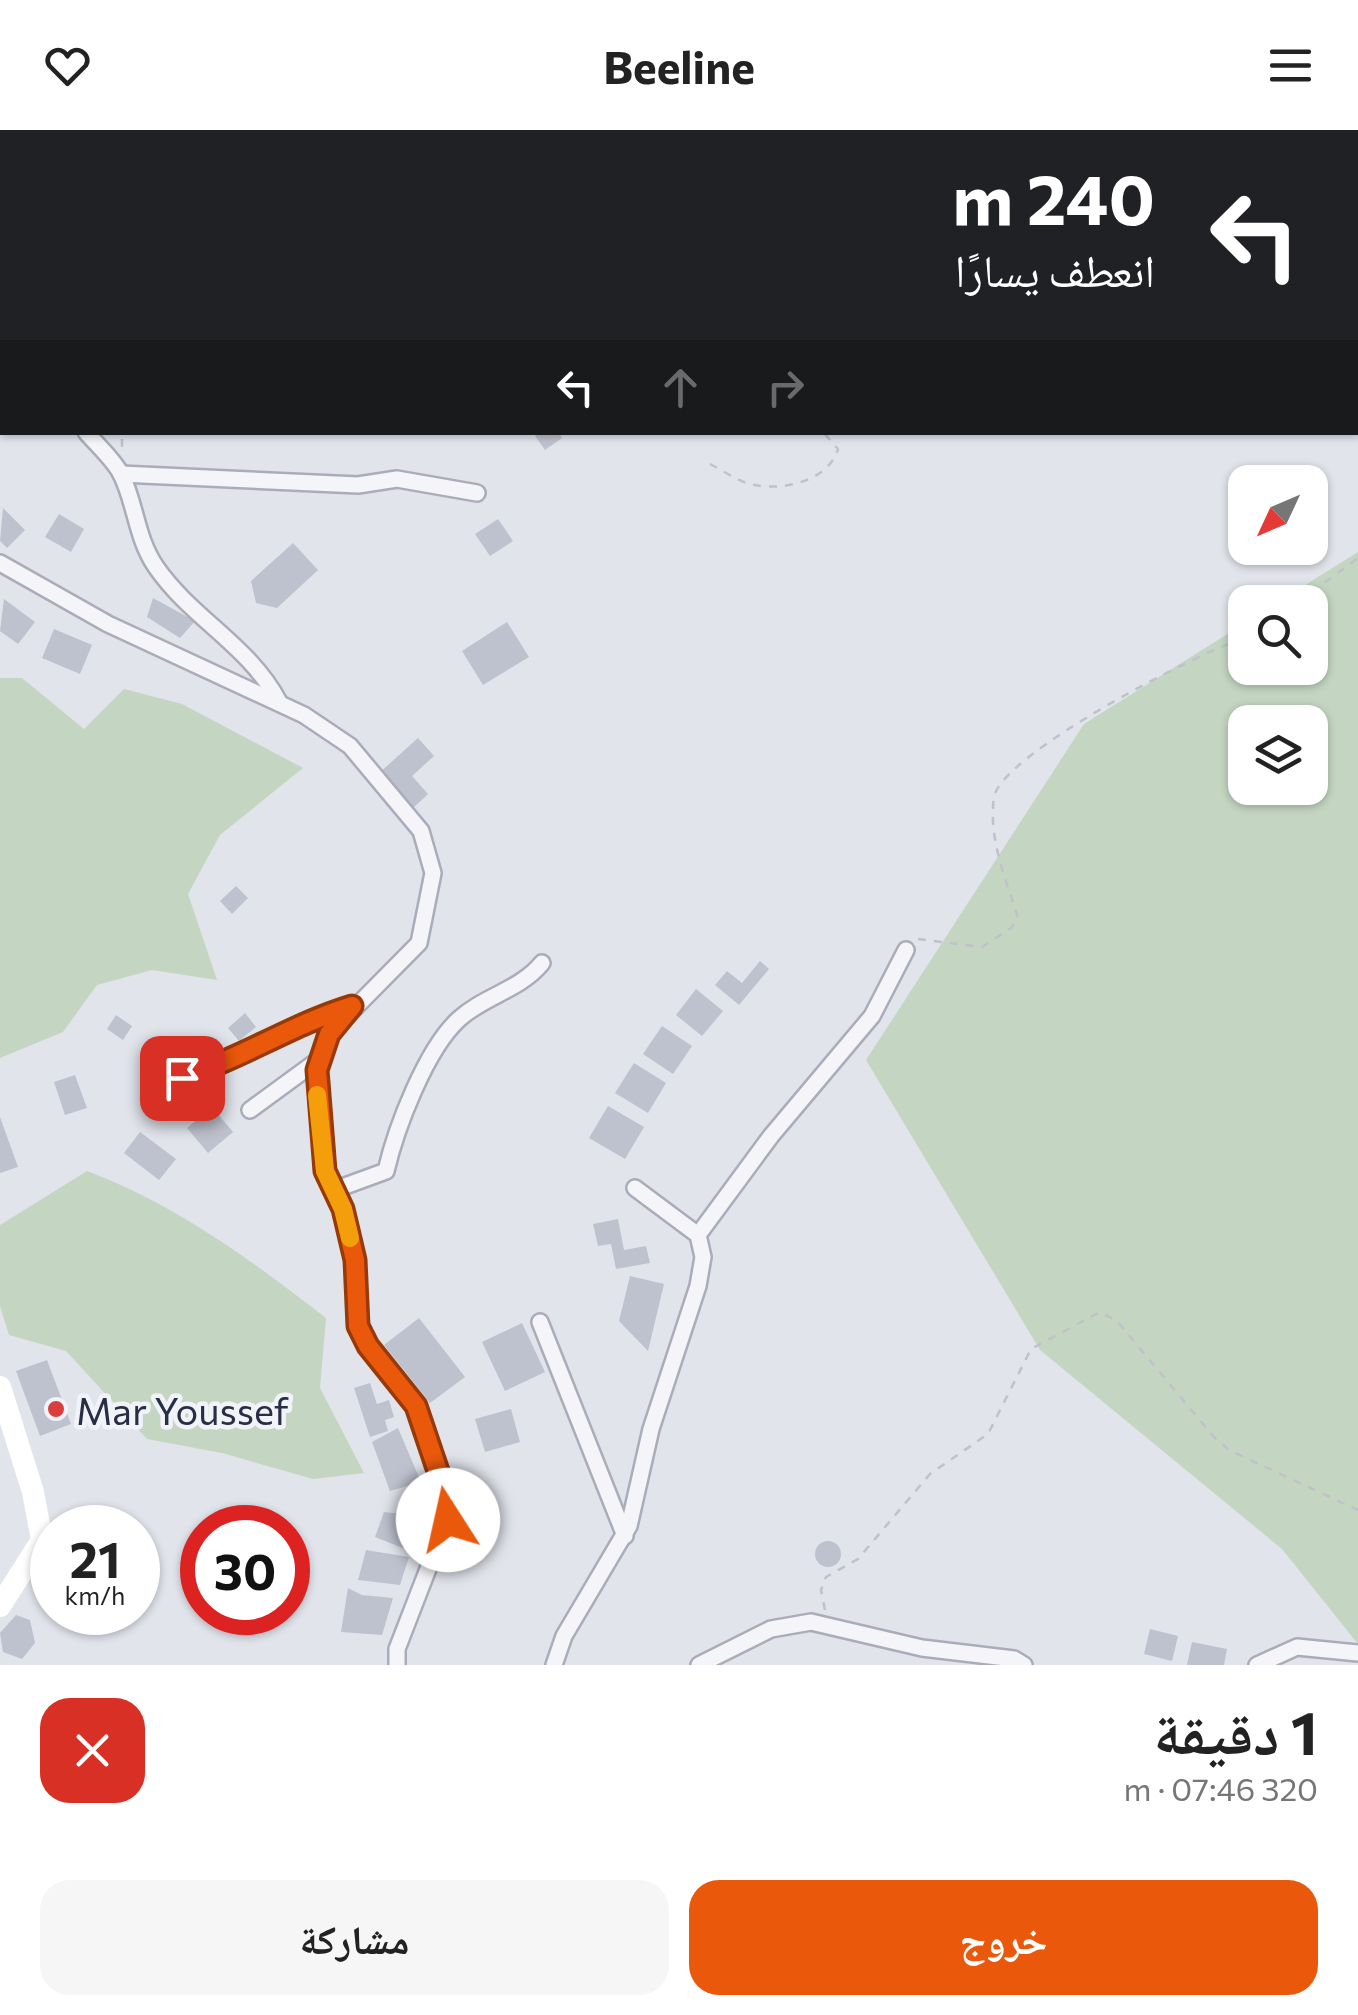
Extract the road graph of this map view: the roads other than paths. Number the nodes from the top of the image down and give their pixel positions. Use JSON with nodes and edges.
{"nodes":[{"id":1,"x":88,"y":435,"type":"edge"},
{"id":2,"x":121,"y":474,"type":"junction"},
{"id":3,"x":477,"y":493,"type":"dead end"},
{"id":4,"x":0,"y":562,"type":"edge"},
{"id":5,"x":279,"y":702,"type":"junction"},
{"id":6,"x":906,"y":950,"type":"road end"},
{"id":7,"x":542,"y":962,"type":"dead end"},
{"id":8,"x":352,"y":1006,"type":"junction"},
{"id":9,"x":321,"y":1058,"type":"junction"},
{"id":10,"x":157,"y":1092,"type":"dead end"},
{"id":11,"x":250,"y":1110,"type":"dead end"},
{"id":12,"x":635,"y":1188,"type":"dead end"},
{"id":13,"x":334,"y":1190,"type":"junction"},
{"id":14,"x":698,"y":1235,"type":"junction"},
{"id":15,"x":540,"y":1322,"type":"dead end"},
{"id":16,"x":0,"y":1387,"type":"edge"},
{"id":17,"x":625,"y":1536,"type":"junction"},
{"id":18,"x":0,"y":1606,"type":"edge"},
{"id":19,"x":1358,"y":1653,"type":"edge"},
{"id":20,"x":396,"y":1665,"type":"edge"},
{"id":21,"x":554,"y":1665,"type":"edge"},
{"id":22,"x":699,"y":1665,"type":"edge"},
{"id":23,"x":1024,"y":1665,"type":"edge"},
{"id":24,"x":1258,"y":1665,"type":"edge"}],
"edges":[{"from":1,"to":2,"type":"street"},
{"from":2,"to":3,"type":"street"},
{"from":2,"to":5,"type":"street"},
{"from":4,"to":5,"type":"street"},
{"from":5,"to":8,"type":"street"},
{"from":6,"to":14,"type":"street"},
{"from":7,"to":13,"type":"street"},
{"from":8,"to":9,"type":"street"},
{"from":8,"to":10,"type":"street"},
{"from":9,"to":11,"type":"street"},
{"from":9,"to":13,"type":"street"},
{"from":12,"to":14,"type":"street"},
{"from":13,"to":20,"type":"street"},
{"from":14,"to":17,"type":"street"},
{"from":15,"to":17,"type":"street"},
{"from":16,"to":18,"type":"street"},
{"from":17,"to":21,"type":"street"},
{"from":19,"to":24,"type":"street"},
{"from":22,"to":23,"type":"street"}]}
